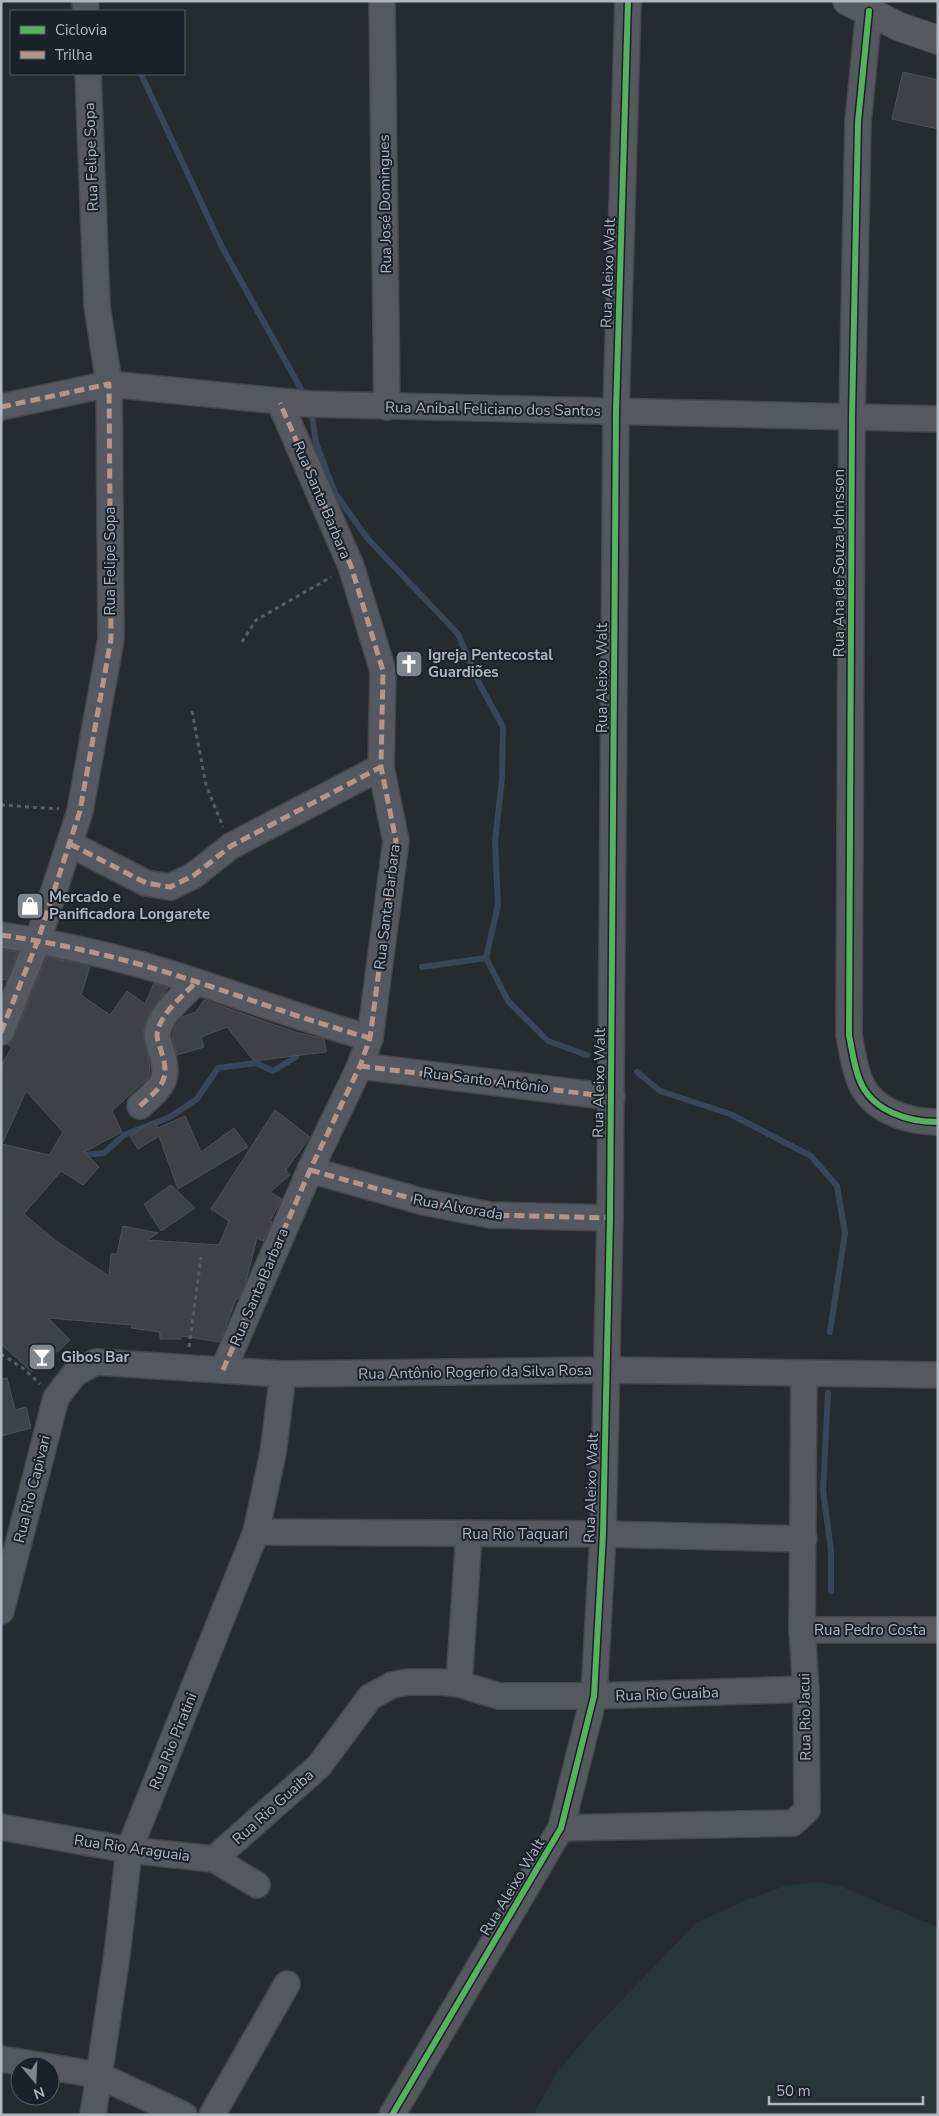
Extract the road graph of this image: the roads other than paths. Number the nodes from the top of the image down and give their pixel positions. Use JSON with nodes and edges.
{"nodes":[{"id":1,"x":382,"y":1,"type":"edge"},
{"id":2,"x":628,"y":1,"type":"edge"},
{"id":3,"x":858,"y":6,"type":"edge"},
{"id":4,"x":938,"y":40,"type":"edge"},
{"id":5,"x":88,"y":75,"type":"edge"},
{"id":6,"x":109,"y":384,"type":"junction"},
{"id":7,"x":280,"y":403,"type":"junction"},
{"id":8,"x":1,"y":407,"type":"edge"},
{"id":9,"x":387,"y":407,"type":"junction"},
{"id":10,"x":616,"y":412,"type":"junction"},
{"id":11,"x":852,"y":417,"type":"junction"},
{"id":12,"x":938,"y":419,"type":"edge"},
{"id":13,"x":381,"y":767,"type":"junction"},
{"id":14,"x":70,"y":844,"type":"junction"},
{"id":15,"x":1,"y":935,"type":"edge"},
{"id":16,"x":38,"y":940,"type":"junction"},
{"id":17,"x":196,"y":982,"type":"junction"},
{"id":18,"x":1,"y":1032,"type":"edge"},
{"id":19,"x":370,"y":1038,"type":"junction"},
{"id":20,"x":360,"y":1066,"type":"junction"},
{"id":21,"x":612,"y":1097,"type":"junction"},
{"id":22,"x":140,"y":1106,"type":"dead end"},
{"id":23,"x":938,"y":1122,"type":"edge"},
{"id":24,"x":310,"y":1170,"type":"junction"},
{"id":25,"x":610,"y":1218,"type":"junction"},
{"id":26,"x":223,"y":1370,"type":"junction"},
{"id":27,"x":607,"y":1370,"type":"junction"},
{"id":28,"x":74,"y":1373,"type":"joint"},
{"id":29,"x":804,"y":1373,"type":"junction"},
{"id":30,"x":283,"y":1374,"type":"junction"},
{"id":31,"x":938,"y":1375,"type":"edge"},
{"id":32,"x":256,"y":1532,"type":"junction"},
{"id":33,"x":469,"y":1533,"type":"junction"},
{"id":34,"x":603,"y":1534,"type":"junction"},
{"id":35,"x":804,"y":1539,"type":"junction"},
{"id":36,"x":2,"y":1609,"type":"edge"},
{"id":37,"x":802,"y":1630,"type":"junction"},
{"id":38,"x":938,"y":1630,"type":"edge"},
{"id":39,"x":459,"y":1684,"type":"junction"},
{"id":40,"x":806,"y":1689,"type":"junction"},
{"id":41,"x":594,"y":1696,"type":"junction"},
{"id":42,"x":1,"y":1827,"type":"edge"},
{"id":43,"x":561,"y":1828,"type":"junction"},
{"id":44,"x":129,"y":1850,"type":"junction"},
{"id":45,"x":214,"y":1859,"type":"junction"},
{"id":46,"x":257,"y":1885,"type":"dead end"},
{"id":47,"x":287,"y":1984,"type":"dead end"},
{"id":48,"x":60,"y":2069,"type":"edge"},
{"id":49,"x":98,"y":2075,"type":"junction"},
{"id":50,"x":93,"y":2115,"type":"edge"},
{"id":51,"x":184,"y":2115,"type":"edge"},
{"id":52,"x":212,"y":2115,"type":"edge"},
{"id":53,"x":392,"y":2115,"type":"edge"}],
"edges":[{"from":1,"to":9,"type":"street","name":"Rua José Domingues"},
{"from":2,"to":10,"type":"street","name":"Rua Aleixo Walt"},
{"from":3,"to":4,"type":"main road"},
{"from":3,"to":11,"type":"street","name":"Rua Ana de Souza Johnsson"},
{"from":5,"to":6,"type":"street","name":"Rua Felipe Sopa"},
{"from":6,"to":7,"type":"street","name":"Rua Anibal Feliciano dos Santos"},
{"from":6,"to":8,"type":"street","name":"Rua Anibal Feliciano dos Santos"},
{"from":6,"to":14,"type":"street","name":"Rua Felipe Sopa"},
{"from":7,"to":9,"type":"street","name":"Rua Anibal Feliciano dos Santos"},
{"from":7,"to":13,"type":"street","name":"Rua Santa Barbara"},
{"from":9,"to":10,"type":"street","name":"Rua Anibal Feliciano dos Santos"},
{"from":10,"to":11,"type":"street","name":"Rua Anibal Feliciano dos Santos"},
{"from":10,"to":21,"type":"street","name":"Rua Aleixo Walt"},
{"from":11,"to":12,"type":"street","name":"Rua Anibal Feliciano dos Santos"},
{"from":11,"to":23,"type":"street","name":"Rua Ana de Souza Johnsson"},
{"from":13,"to":14,"type":"street"},
{"from":13,"to":19,"type":"street","name":"Rua Santa Barbara"},
{"from":14,"to":16,"type":"street","name":"Rua Felipe Sopa"},
{"from":15,"to":16,"type":"street"},
{"from":16,"to":17,"type":"street"},
{"from":16,"to":18,"type":"street","name":"Rua Felipe Sopa"},
{"from":17,"to":19,"type":"street"},
{"from":17,"to":22,"type":"street"},
{"from":19,"to":20,"type":"street","name":"Rua Santa Barbara"},
{"from":20,"to":21,"type":"street","name":"Rua Santo Antônio"},
{"from":20,"to":24,"type":"street","name":"Rua Santa Barbara"},
{"from":21,"to":25,"type":"street","name":"Rua Aleixo Walt"},
{"from":24,"to":25,"type":"street","name":"Rua Alvorada"},
{"from":24,"to":26,"type":"street","name":"Rua Santa Barbara"},
{"from":25,"to":27,"type":"street","name":"Rua Aleixo Walt"},
{"from":26,"to":28,"type":"street","name":"Rua Antônio Rogerio da Silva Rosa"},
{"from":26,"to":30,"type":"street","name":"Rua Antônio Rogerio da Silva Rosa"},
{"from":27,"to":29,"type":"street","name":"Rua Antônio Rogerio da Silva Rosa"},
{"from":27,"to":30,"type":"street","name":"Rua Antônio Rogerio da Silva Rosa"},
{"from":27,"to":34,"type":"street","name":"Rua Aleixo Walt"},
{"from":28,"to":36,"type":"street","name":"Rua Rio Capivari"},
{"from":29,"to":31,"type":"street","name":"Rua Antônio Rogerio da Silva Rosa"},
{"from":29,"to":35,"type":"street","name":"Rua Rio Jacui"},
{"from":30,"to":32,"type":"street","name":"Rua Rio Piratini"},
{"from":32,"to":33,"type":"street","name":"Rua Rio Taquari"},
{"from":32,"to":44,"type":"street","name":"Rua Rio Piratini"},
{"from":33,"to":34,"type":"street","name":"Rua Rio Taquari"},
{"from":33,"to":39,"type":"street"},
{"from":34,"to":35,"type":"street","name":"Rua Rio Taquari"},
{"from":34,"to":41,"type":"street","name":"Rua Aleixo Walt"},
{"from":35,"to":37,"type":"street","name":"Rua Rio Jacui"},
{"from":37,"to":38,"type":"street","name":"Rua Pedro Costa"},
{"from":37,"to":40,"type":"street","name":"Rua Rio Jacui"},
{"from":39,"to":41,"type":"street","name":"Rua Rio Guaiba"},
{"from":39,"to":45,"type":"street","name":"Rua Rio Guaiba"},
{"from":40,"to":41,"type":"street","name":"Rua Rio Guaiba"},
{"from":40,"to":43,"type":"street","name":"Rua Rio Jacui"},
{"from":41,"to":43,"type":"street","name":"Rua Aleixo Walt"},
{"from":42,"to":44,"type":"street","name":"Rua Rio Araguaia"},
{"from":43,"to":53,"type":"street","name":"Rua Aleixo Walt"},
{"from":44,"to":45,"type":"street","name":"Rua Rio Araguaia"},
{"from":44,"to":49,"type":"street","name":"Rua Rio Piratini"},
{"from":45,"to":46,"type":"street","name":"Rua Rio Araguaia"},
{"from":47,"to":52,"type":"street"},
{"from":48,"to":49,"type":"street"},
{"from":49,"to":50,"type":"street","name":"Rua Rio Piratini"},
{"from":49,"to":51,"type":"street"}]}
